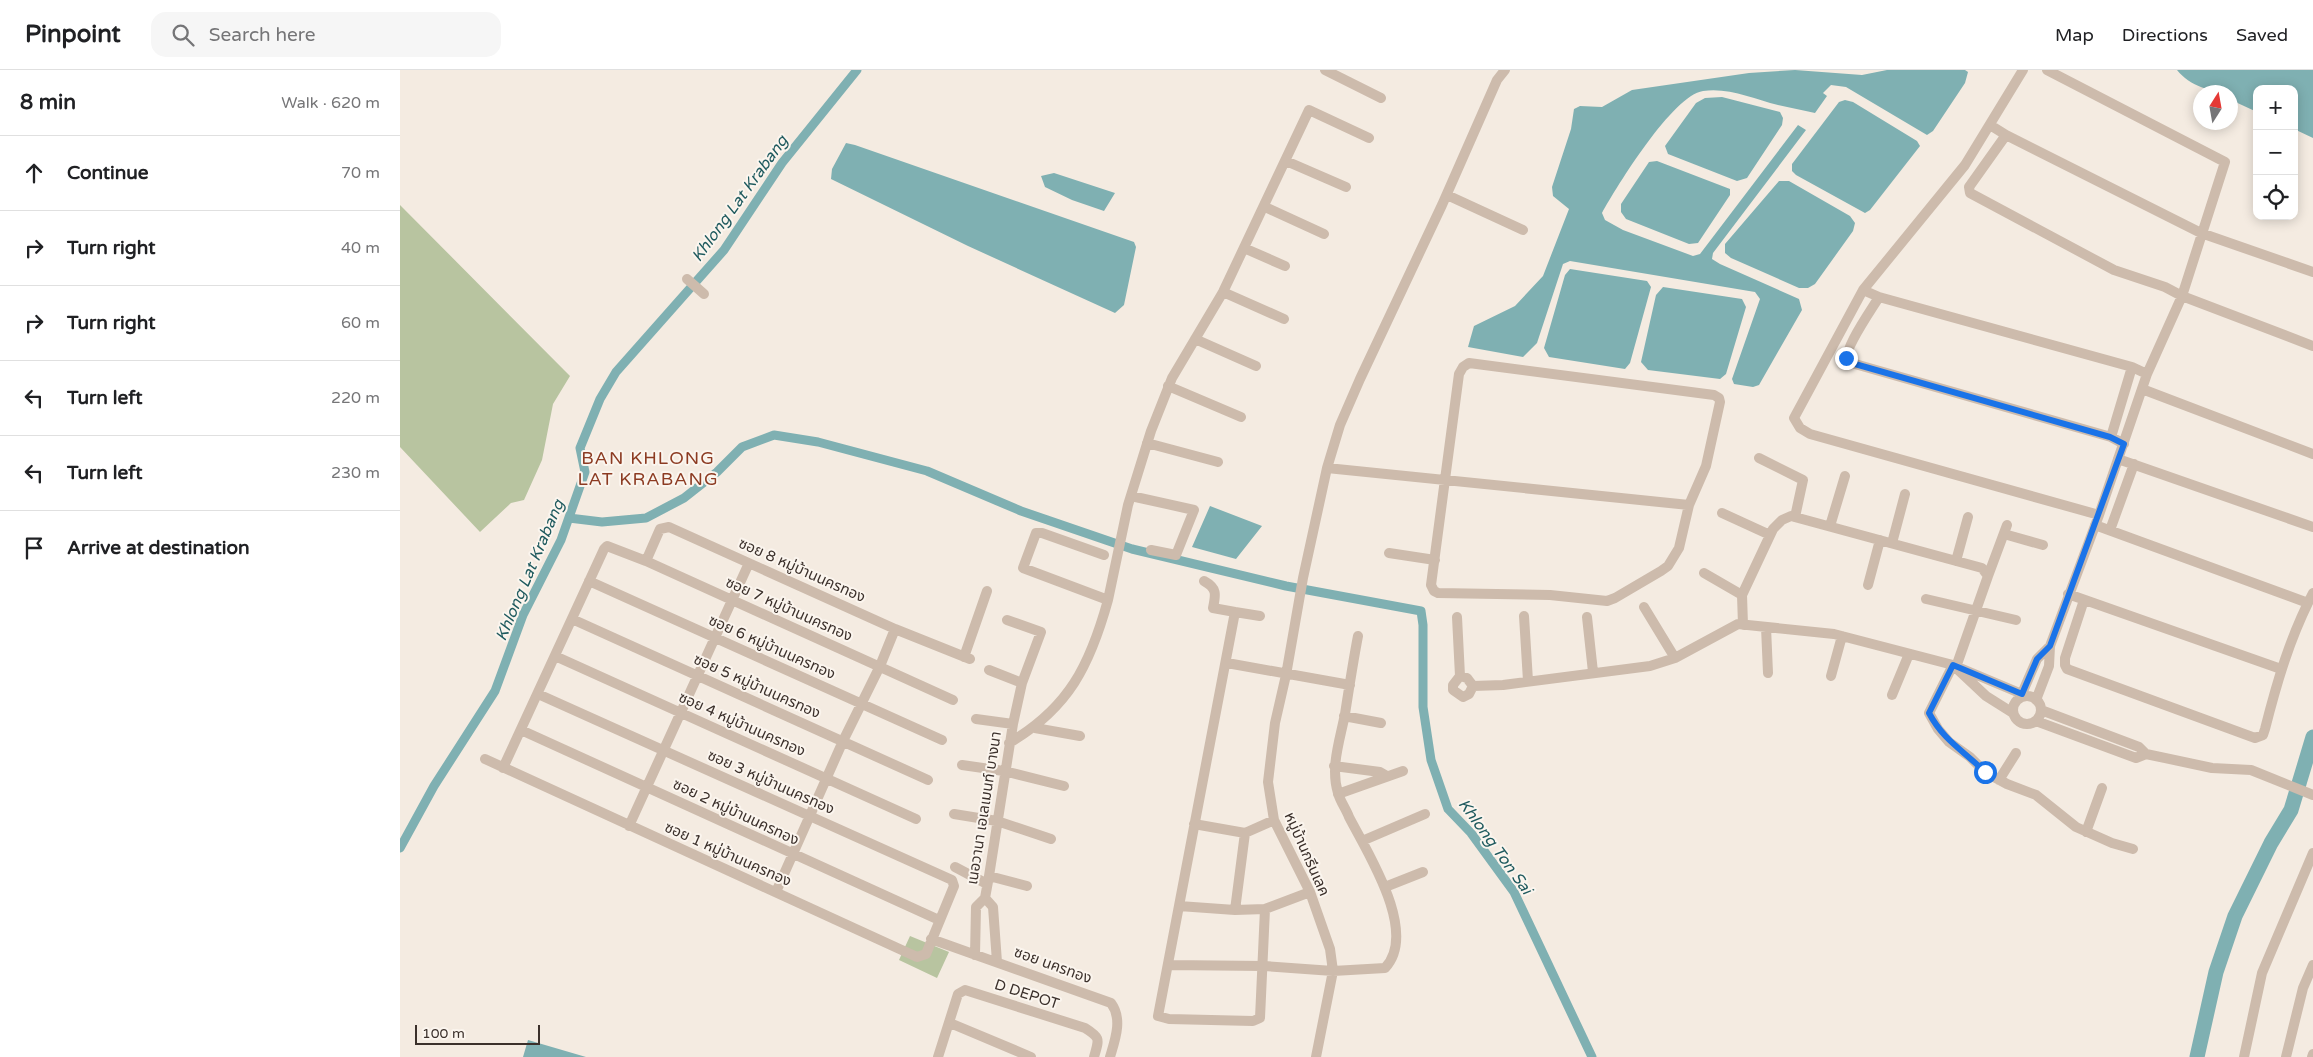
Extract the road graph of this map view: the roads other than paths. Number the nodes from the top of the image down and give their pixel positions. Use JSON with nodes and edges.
{"nodes":[{"id":1,"x":1325,"y":70,"type":"edge"},
{"id":2,"x":1505,"y":70,"type":"edge"},
{"id":3,"x":2023,"y":70,"type":"edge"},
{"id":4,"x":2047,"y":70,"type":"edge"},
{"id":5,"x":1381,"y":98,"type":"dead end"},
{"id":6,"x":1990,"y":125,"type":"junction"},
{"id":7,"x":2006,"y":135,"type":"junction"},
{"id":8,"x":1369,"y":138,"type":"dead end"},
{"id":9,"x":1286,"y":161,"type":"junction"},
{"id":10,"x":1346,"y":187,"type":"dead end"},
{"id":11,"x":1447,"y":195,"type":"junction"},
{"id":12,"x":1265,"y":207,"type":"junction"},
{"id":13,"x":1523,"y":230,"type":"dead end"},
{"id":14,"x":2201,"y":232,"type":"junction"},
{"id":15,"x":1324,"y":234,"type":"dead end"},
{"id":16,"x":1244,"y":248,"type":"junction"},
{"id":17,"x":1285,"y":266,"type":"dead end"},
{"id":18,"x":2313,"y":272,"type":"edge"},
{"id":19,"x":687,"y":279,"type":"dead end"},
{"id":20,"x":1863,"y":290,"type":"junction"},
{"id":21,"x":1223,"y":292,"type":"junction"},
{"id":22,"x":704,"y":294,"type":"dead end"},
{"id":23,"x":2182,"y":296,"type":"junction"},
{"id":24,"x":1879,"y":297,"type":"junction"},
{"id":25,"x":1284,"y":319,"type":"dead end"},
{"id":26,"x":1195,"y":339,"type":"junction"},
{"id":27,"x":2313,"y":346,"type":"edge"},
{"id":28,"x":1256,"y":366,"type":"dead end"},
{"id":29,"x":2132,"y":367,"type":"junction"},
{"id":30,"x":2147,"y":374,"type":"junction"},
{"id":31,"x":1168,"y":386,"type":"junction"},
{"id":32,"x":2142,"y":389,"type":"junction"},
{"id":33,"x":1241,"y":417,"type":"dead end"},
{"id":34,"x":2110,"y":437,"type":"junction"},
{"id":35,"x":1147,"y":443,"type":"junction"},
{"id":36,"x":2124,"y":444,"type":"junction"},
{"id":37,"x":2313,"y":454,"type":"edge"},
{"id":38,"x":1759,"y":458,"type":"dead end"},
{"id":39,"x":2118,"y":459,"type":"junction"},
{"id":40,"x":1218,"y":462,"type":"dead end"},
{"id":41,"x":2134,"y":464,"type":"junction"},
{"id":42,"x":1327,"y":468,"type":"junction"},
{"id":43,"x":1846,"y":476,"type":"dead end"},
{"id":44,"x":1445,"y":480,"type":"junction"},
{"id":45,"x":1905,"y":494,"type":"dead end"},
{"id":46,"x":1129,"y":501,"type":"junction"},
{"id":47,"x":1689,"y":505,"type":"junction"},
{"id":48,"x":1722,"y":513,"type":"dead end"},
{"id":49,"x":2099,"y":514,"type":"junction"},
{"id":50,"x":1795,"y":517,"type":"junction"},
{"id":51,"x":1968,"y":517,"type":"dead end"},
{"id":52,"x":2095,"y":525,"type":"junction"},
{"id":53,"x":1830,"y":526,"type":"junction"},
{"id":54,"x":2313,"y":527,"type":"edge"},
{"id":55,"x":2110,"y":530,"type":"junction"},
{"id":56,"x":1770,"y":535,"type":"junction"},
{"id":57,"x":1880,"y":540,"type":"junction"},
{"id":58,"x":1892,"y":543,"type":"junction"},
{"id":59,"x":2043,"y":545,"type":"dead end"},
{"id":60,"x":1151,"y":550,"type":"dead end"},
{"id":61,"x":1389,"y":553,"type":"dead end"},
{"id":62,"x":1104,"y":556,"type":"dead end"},
{"id":63,"x":1435,"y":560,"type":"junction"},
{"id":64,"x":646,"y":561,"type":"junction"},
{"id":65,"x":1956,"y":561,"type":"junction"},
{"id":66,"x":750,"y":563,"type":"junction"},
{"id":67,"x":1704,"y":574,"type":"dead end"},
{"id":68,"x":1988,"y":576,"type":"junction"},
{"id":69,"x":589,"y":581,"type":"junction"},
{"id":70,"x":1204,"y":581,"type":"dead end"},
{"id":71,"x":1868,"y":584,"type":"dead end"},
{"id":72,"x":987,"y":591,"type":"dead end"},
{"id":73,"x":2068,"y":594,"type":"junction"},
{"id":74,"x":1742,"y":596,"type":"junction"},
{"id":75,"x":2311,"y":598,"type":"edge"},
{"id":76,"x":1926,"y":599,"type":"dead end"},
{"id":77,"x":732,"y":600,"type":"junction"},
{"id":78,"x":1108,"y":600,"type":"junction"},
{"id":79,"x":2084,"y":600,"type":"junction"},
{"id":80,"x":1644,"y":607,"type":"dead end"},
{"id":81,"x":1976,"y":609,"type":"junction"},
{"id":82,"x":1235,"y":612,"type":"junction"},
{"id":83,"x":1260,"y":616,"type":"dead end"},
{"id":84,"x":1524,"y":616,"type":"dead end"},
{"id":85,"x":1588,"y":617,"type":"dead end"},
{"id":86,"x":1457,"y":618,"type":"dead end"},
{"id":87,"x":572,"y":619,"type":"junction"},
{"id":88,"x":1007,"y":620,"type":"dead end"},
{"id":89,"x":2016,"y":620,"type":"dead end"},
{"id":90,"x":1743,"y":624,"type":"junction"},
{"id":91,"x":1766,"y":627,"type":"junction"},
{"id":92,"x":895,"y":629,"type":"junction"},
{"id":93,"x":1358,"y":636,"type":"dead end"},
{"id":94,"x":1842,"y":636,"type":"junction"},
{"id":95,"x":715,"y":638,"type":"junction"},
{"id":96,"x":2050,"y":646,"type":"junction"},
{"id":97,"x":1909,"y":654,"type":"junction"},
{"id":98,"x":555,"y":656,"type":"junction"},
{"id":99,"x":1675,"y":658,"type":"junction"},
{"id":100,"x":1227,"y":663,"type":"junction"},
{"id":101,"x":880,"y":666,"type":"junction"},
{"id":102,"x":1954,"y":666,"type":"junction"},
{"id":103,"x":2281,"y":669,"type":"junction"},
{"id":104,"x":989,"y":670,"type":"dead end"},
{"id":105,"x":1593,"y":672,"type":"junction"},
{"id":106,"x":1768,"y":673,"type":"dead end"},
{"id":107,"x":1286,"y":675,"type":"junction"},
{"id":108,"x":698,"y":676,"type":"junction"},
{"id":109,"x":1460,"y":676,"type":"junction"},
{"id":110,"x":1831,"y":676,"type":"dead end"},
{"id":111,"x":1528,"y":681,"type":"junction"},
{"id":112,"x":1022,"y":683,"type":"junction"},
{"id":113,"x":1350,"y":686,"type":"junction"},
{"id":114,"x":1473,"y":686,"type":"junction"},
{"id":115,"x":538,"y":694,"type":"junction"},
{"id":116,"x":1892,"y":695,"type":"dead end"},
{"id":117,"x":2021,"y":696,"type":"junction"},
{"id":118,"x":953,"y":700,"type":"dead end"},
{"id":119,"x":2036,"y":700,"type":"junction"},
{"id":120,"x":861,"y":704,"type":"junction"},
{"id":121,"x":2041,"y":710,"type":"junction"},
{"id":122,"x":681,"y":713,"type":"junction"},
{"id":123,"x":2013,"y":713,"type":"junction"},
{"id":124,"x":1344,"y":716,"type":"junction"},
{"id":125,"x":976,"y":718,"type":"dead end"},
{"id":126,"x":2036,"y":720,"type":"junction"},
{"id":127,"x":1382,"y":723,"type":"dead end"},
{"id":128,"x":1013,"y":724,"type":"junction"},
{"id":129,"x":1035,"y":728,"type":"junction"},
{"id":130,"x":521,"y":730,"type":"junction"},
{"id":131,"x":1080,"y":736,"type":"dead end"},
{"id":132,"x":942,"y":740,"type":"dead end"},
{"id":133,"x":843,"y":741,"type":"junction"},
{"id":134,"x":1009,"y":743,"type":"junction"},
{"id":135,"x":664,"y":750,"type":"junction"},
{"id":136,"x":2016,"y":753,"type":"dead end"},
{"id":137,"x":2146,"y":754,"type":"junction"},
{"id":138,"x":485,"y":759,"type":"dead end"},
{"id":139,"x":962,"y":765,"type":"dead end"},
{"id":140,"x":1334,"y":766,"type":"junction"},
{"id":141,"x":502,"y":768,"type":"junction"},
{"id":142,"x":1004,"y":771,"type":"junction"},
{"id":143,"x":1403,"y":771,"type":"dead end"},
{"id":144,"x":1387,"y":776,"type":"junction"},
{"id":145,"x":827,"y":779,"type":"junction"},
{"id":146,"x":928,"y":780,"type":"dead end"},
{"id":147,"x":1999,"y":780,"type":"junction"},
{"id":148,"x":1064,"y":786,"type":"dead end"},
{"id":149,"x":647,"y":787,"type":"junction"},
{"id":150,"x":2102,"y":788,"type":"dead end"},
{"id":151,"x":1338,"y":794,"type":"junction"},
{"id":152,"x":2313,"y":795,"type":"edge"},
{"id":153,"x":954,"y":814,"type":"dead end"},
{"id":154,"x":1425,"y":814,"type":"dead end"},
{"id":155,"x":809,"y":816,"type":"junction"},
{"id":156,"x":916,"y":819,"type":"dead end"},
{"id":157,"x":1274,"y":820,"type":"junction"},
{"id":158,"x":997,"y":821,"type":"junction"},
{"id":159,"x":1194,"y":824,"type":"junction"},
{"id":160,"x":629,"y":826,"type":"junction"},
{"id":161,"x":2086,"y":832,"type":"junction"},
{"id":162,"x":1245,"y":833,"type":"junction"},
{"id":163,"x":1051,"y":839,"type":"dead end"},
{"id":164,"x":1362,"y":841,"type":"junction"},
{"id":165,"x":2133,"y":849,"type":"dead end"},
{"id":166,"x":2313,"y":853,"type":"edge"},
{"id":167,"x":792,"y":854,"type":"junction"},
{"id":168,"x":955,"y":868,"type":"dead end"},
{"id":169,"x":1423,"y":872,"type":"dead end"},
{"id":170,"x":988,"y":880,"type":"junction"},
{"id":171,"x":1027,"y":886,"type":"dead end"},
{"id":172,"x":1384,"y":887,"type":"junction"},
{"id":173,"x":776,"y":892,"type":"junction"},
{"id":174,"x":1310,"y":892,"type":"junction"},
{"id":175,"x":985,"y":898,"type":"junction"},
{"id":176,"x":1180,"y":906,"type":"junction"},
{"id":177,"x":1265,"y":909,"type":"junction"},
{"id":178,"x":1235,"y":910,"type":"junction"},
{"id":179,"x":939,"y":920,"type":"junction"},
{"id":180,"x":931,"y":940,"type":"junction"},
{"id":181,"x":975,"y":955,"type":"junction"},
{"id":182,"x":998,"y":962,"type":"junction"},
{"id":183,"x":2313,"y":965,"type":"edge"},
{"id":184,"x":1168,"y":966,"type":"junction"},
{"id":185,"x":1264,"y":966,"type":"junction"},
{"id":186,"x":1334,"y":971,"type":"junction"},
{"id":187,"x":950,"y":1022,"type":"junction"},
{"id":188,"x":1095,"y":1055,"type":"edge"},
{"id":189,"x":938,"y":1057,"type":"edge"},
{"id":190,"x":1031,"y":1057,"type":"edge"},
{"id":191,"x":1109,"y":1057,"type":"edge"},
{"id":192,"x":1316,"y":1057,"type":"edge"},
{"id":193,"x":2244,"y":1057,"type":"edge"},
{"id":194,"x":2286,"y":1057,"type":"edge"}],
"edges":[{"from":1,"to":5,"type":"street"},
{"from":2,"to":11,"type":"street","name":"หมู่บ้านกรีนเลค"},
{"from":3,"to":6,"type":"street"},
{"from":4,"to":14,"type":"street"},
{"from":6,"to":7,"type":"street"},
{"from":6,"to":20,"type":"street"},
{"from":7,"to":14,"type":"street"},
{"from":7,"to":23,"type":"street"},
{"from":8,"to":9,"type":"street"},
{"from":9,"to":10,"type":"street"},
{"from":9,"to":12,"type":"street"},
{"from":11,"to":13,"type":"street"},
{"from":11,"to":42,"type":"street","name":"หมู่บ้านกรีนเลค"},
{"from":12,"to":15,"type":"street"},
{"from":12,"to":16,"type":"street"},
{"from":14,"to":18,"type":"street"},
{"from":14,"to":23,"type":"street"},
{"from":16,"to":17,"type":"street"},
{"from":16,"to":21,"type":"street"},
{"from":19,"to":22,"type":"street"},
{"from":20,"to":24,"type":"street"},
{"from":20,"to":49,"type":"street"},
{"from":21,"to":25,"type":"street"},
{"from":21,"to":26,"type":"street"},
{"from":23,"to":27,"type":"street"},
{"from":23,"to":30,"type":"street"},
{"from":24,"to":29,"type":"street"},
{"from":24,"to":34,"type":"street"},
{"from":26,"to":28,"type":"street"},
{"from":26,"to":31,"type":"street"},
{"from":29,"to":30,"type":"street"},
{"from":29,"to":34,"type":"street"},
{"from":30,"to":32,"type":"street"},
{"from":31,"to":33,"type":"street"},
{"from":31,"to":35,"type":"street"},
{"from":32,"to":36,"type":"street"},
{"from":32,"to":37,"type":"street"},
{"from":34,"to":36,"type":"street"},
{"from":35,"to":40,"type":"street"},
{"from":35,"to":46,"type":"street"},
{"from":36,"to":39,"type":"street"},
{"from":38,"to":50,"type":"street"},
{"from":39,"to":41,"type":"street"},
{"from":39,"to":49,"type":"street"},
{"from":41,"to":54,"type":"street"},
{"from":41,"to":55,"type":"street"},
{"from":42,"to":44,"type":"street"},
{"from":42,"to":107,"type":"street","name":"หมู่บ้านกรีนเลค"},
{"from":43,"to":53,"type":"street"},
{"from":44,"to":47,"type":"street"},
{"from":44,"to":47,"type":"street"},
{"from":44,"to":63,"type":"street"},
{"from":45,"to":58,"type":"street"},
{"from":46,"to":60,"type":"street"},
{"from":46,"to":78,"type":"street"},
{"from":47,"to":63,"type":"street"},
{"from":48,"to":56,"type":"street"},
{"from":49,"to":52,"type":"street"},
{"from":50,"to":53,"type":"street"},
{"from":50,"to":56,"type":"street"},
{"from":51,"to":65,"type":"street"},
{"from":52,"to":55,"type":"street"},
{"from":52,"to":73,"type":"street"},
{"from":53,"to":57,"type":"street"},
{"from":55,"to":75,"type":"street"},
{"from":56,"to":74,"type":"street"},
{"from":57,"to":58,"type":"street"},
{"from":57,"to":71,"type":"street"},
{"from":58,"to":65,"type":"street"},
{"from":59,"to":68,"type":"street"},
{"from":61,"to":63,"type":"street"},
{"from":62,"to":78,"type":"street"},
{"from":64,"to":66,"type":"street","name":"ซอย 8 หมู่บ้านนครทอง"},
{"from":64,"to":69,"type":"street","name":"ซอย 7 หมู่บ้านนครทอง"},
{"from":64,"to":77,"type":"street","name":"ซอย 7 หมู่บ้านนครทอง"},
{"from":65,"to":68,"type":"street"},
{"from":66,"to":77,"type":"street"},
{"from":66,"to":92,"type":"street","name":"ซอย 8 หมู่บ้านนครทอง"},
{"from":67,"to":74,"type":"street"},
{"from":68,"to":81,"type":"street"},
{"from":69,"to":87,"type":"street"},
{"from":69,"to":95,"type":"street","name":"ซอย 6 หมู่บ้านนครทอง"},
{"from":70,"to":82,"type":"street"},
{"from":72,"to":92,"type":"street","name":"ซอย 8 หมู่บ้านนครทอง"},
{"from":73,"to":79,"type":"street"},
{"from":73,"to":96,"type":"street"},
{"from":74,"to":90,"type":"street"},
{"from":75,"to":103,"type":"street"},
{"from":76,"to":81,"type":"street"},
{"from":77,"to":95,"type":"street"},
{"from":77,"to":101,"type":"street","name":"ซอย 7 หมู่บ้านนครทอง"},
{"from":78,"to":129,"type":"street"},
{"from":79,"to":103,"type":"street"},
{"from":79,"to":103,"type":"street"},
{"from":80,"to":99,"type":"street"},
{"from":81,"to":89,"type":"street"},
{"from":81,"to":102,"type":"street"},
{"from":82,"to":83,"type":"street"},
{"from":82,"to":100,"type":"street"},
{"from":84,"to":111,"type":"street"},
{"from":85,"to":105,"type":"street"},
{"from":86,"to":109,"type":"street"},
{"from":87,"to":98,"type":"street"},
{"from":87,"to":108,"type":"street","name":"ซอย 5 หมู่บ้านนครทอง"},
{"from":88,"to":112,"type":"street","name":"เนอวานา เอเลเมนท์ บางนา"},
{"from":90,"to":91,"type":"street"},
{"from":90,"to":99,"type":"street"},
{"from":91,"to":94,"type":"street"},
{"from":91,"to":106,"type":"street"},
{"from":92,"to":101,"type":"street"},
{"from":93,"to":113,"type":"street"},
{"from":94,"to":97,"type":"street"},
{"from":94,"to":110,"type":"street"},
{"from":95,"to":108,"type":"street"},
{"from":95,"to":120,"type":"street","name":"ซอย 6 หมู่บ้านนครทอง"},
{"from":96,"to":117,"type":"street"},
{"from":96,"to":119,"type":"street"},
{"from":97,"to":102,"type":"street"},
{"from":97,"to":116,"type":"street"},
{"from":98,"to":115,"type":"street"},
{"from":98,"to":122,"type":"street","name":"ซอย 4 หมู่บ้านนครทอง"},
{"from":99,"to":105,"type":"street"},
{"from":100,"to":107,"type":"street"},
{"from":100,"to":159,"type":"street"},
{"from":101,"to":118,"type":"street","name":"ซอย 7 หมู่บ้านนครทอง"},
{"from":101,"to":120,"type":"street"},
{"from":102,"to":117,"type":"street"},
{"from":102,"to":123,"type":"street"},
{"from":102,"to":147,"type":"street"},
{"from":104,"to":112,"type":"street"},
{"from":105,"to":111,"type":"street"},
{"from":107,"to":113,"type":"street"},
{"from":107,"to":157,"type":"street","name":"หมู่บ้านกรีนเลค"},
{"from":108,"to":122,"type":"street"},
{"from":108,"to":133,"type":"street","name":"ซอย 5 หมู่บ้านนครทอง"},
{"from":109,"to":114,"type":"street"},
{"from":109,"to":114,"type":"street"},
{"from":111,"to":114,"type":"street"},
{"from":112,"to":128,"type":"street","name":"เนอวานา เอเลเมนท์ บางนา"},
{"from":113,"to":124,"type":"street"},
{"from":115,"to":130,"type":"street"},
{"from":115,"to":135,"type":"street","name":"ซอย 3 หมู่บ้านนครทอง"},
{"from":117,"to":119,"type":"street"},
{"from":117,"to":123,"type":"street"},
{"from":119,"to":121,"type":"street"},
{"from":120,"to":132,"type":"street","name":"ซอย 6 หมู่บ้านนครทอง"},
{"from":120,"to":133,"type":"street"},
{"from":121,"to":126,"type":"street"},
{"from":121,"to":137,"type":"street"},
{"from":122,"to":135,"type":"street"},
{"from":122,"to":145,"type":"street","name":"ซอย 4 หมู่บ้านนครทอง"},
{"from":123,"to":126,"type":"street"},
{"from":124,"to":127,"type":"street"},
{"from":124,"to":140,"type":"street"},
{"from":125,"to":128,"type":"street"},
{"from":126,"to":137,"type":"street"},
{"from":128,"to":134,"type":"street","name":"เนอวานา เอเลเมนท์ บางนา"},
{"from":129,"to":131,"type":"street"},
{"from":129,"to":134,"type":"street"},
{"from":130,"to":141,"type":"street"},
{"from":130,"to":149,"type":"street","name":"ซอย 2 หมู่บ้านนครทอง"},
{"from":133,"to":145,"type":"street"},
{"from":133,"to":146,"type":"street","name":"ซอย 5 หมู่บ้านนครทอง"},
{"from":134,"to":142,"type":"street","name":"เนอวานา เอเลเมนท์ บางนา"},
{"from":135,"to":149,"type":"street"},
{"from":135,"to":155,"type":"street","name":"ซอย 3 หมู่บ้านนครทอง"},
{"from":136,"to":147,"type":"street"},
{"from":137,"to":152,"type":"street"},
{"from":138,"to":141,"type":"street","name":"ซอย 1 หมู่บ้านนครทอง"},
{"from":139,"to":142,"type":"street"},
{"from":140,"to":144,"type":"street"},
{"from":140,"to":151,"type":"street"},
{"from":141,"to":160,"type":"street","name":"ซอย 1 หมู่บ้านนครทอง"},
{"from":142,"to":148,"type":"street"},
{"from":142,"to":158,"type":"street","name":"เนอวานา เอเลเมนท์ บางนา"},
{"from":143,"to":144,"type":"street"},
{"from":144,"to":151,"type":"street"},
{"from":145,"to":155,"type":"street"},
{"from":145,"to":156,"type":"street","name":"ซอย 4 หมู่บ้านนครทอง"},
{"from":147,"to":161,"type":"street"},
{"from":149,"to":160,"type":"street"},
{"from":149,"to":167,"type":"street","name":"ซอย 2 หมู่บ้านนครทอง"},
{"from":150,"to":161,"type":"street"},
{"from":151,"to":164,"type":"street"},
{"from":153,"to":158,"type":"street"},
{"from":154,"to":164,"type":"street"},
{"from":155,"to":167,"type":"street"},
{"from":155,"to":179,"type":"street","name":"ซอย 3 หมู่บ้านนครทอง"},
{"from":157,"to":162,"type":"street"},
{"from":157,"to":174,"type":"street","name":"หมู่บ้านกรีนเลค"},
{"from":158,"to":163,"type":"street"},
{"from":158,"to":170,"type":"street","name":"เนอวานา เอเลเมนท์ บางนา"},
{"from":159,"to":162,"type":"street"},
{"from":159,"to":176,"type":"street"},
{"from":160,"to":173,"type":"street","name":"ซอย 1 หมู่บ้านนครทอง"},
{"from":161,"to":165,"type":"street"},
{"from":162,"to":178,"type":"street"},
{"from":164,"to":172,"type":"street"},
{"from":166,"to":193,"type":"street"},
{"from":167,"to":173,"type":"street"},
{"from":167,"to":179,"type":"street","name":"ซอย 2 หมู่บ้านนครทอง"},
{"from":168,"to":170,"type":"street"},
{"from":169,"to":172,"type":"street"},
{"from":170,"to":171,"type":"street"},
{"from":170,"to":175,"type":"street","name":"เนอวานา เอเลเมนท์ บางนา"},
{"from":172,"to":186,"type":"street"},
{"from":173,"to":180,"type":"street","name":"ซอย 1 หมู่บ้านนครทอง"},
{"from":174,"to":177,"type":"street"},
{"from":174,"to":186,"type":"street","name":"หมู่บ้านกรีนเลค"},
{"from":175,"to":181,"type":"street","name":"เนอวานา เอเลเมนท์ บางนา"},
{"from":175,"to":182,"type":"street","name":"เนอวานา เอเลเมนท์ บางนา"},
{"from":176,"to":178,"type":"street"},
{"from":176,"to":184,"type":"street"},
{"from":177,"to":178,"type":"street"},
{"from":177,"to":185,"type":"street"},
{"from":179,"to":180,"type":"street","name":"ซอย 1 หมู่บ้านนครทอง"},
{"from":180,"to":181,"type":"street","name":"ซอย นครทอง"},
{"from":181,"to":182,"type":"street","name":"ซอย นครทอง"},
{"from":182,"to":191,"type":"street","name":"ซอย นครทอง"},
{"from":183,"to":194,"type":"street"},
{"from":184,"to":185,"type":"street"},
{"from":184,"to":185,"type":"street"},
{"from":185,"to":186,"type":"street"},
{"from":186,"to":192,"type":"street","name":"หมู่บ้านกรีนเลค"},
{"from":187,"to":188,"type":"street","name":"D DEPOT"},
{"from":187,"to":189,"type":"street","name":"D DEPOT"},
{"from":187,"to":190,"type":"street"},
{"from":188,"to":191,"type":"street","name":"D DEPOT"}]}
